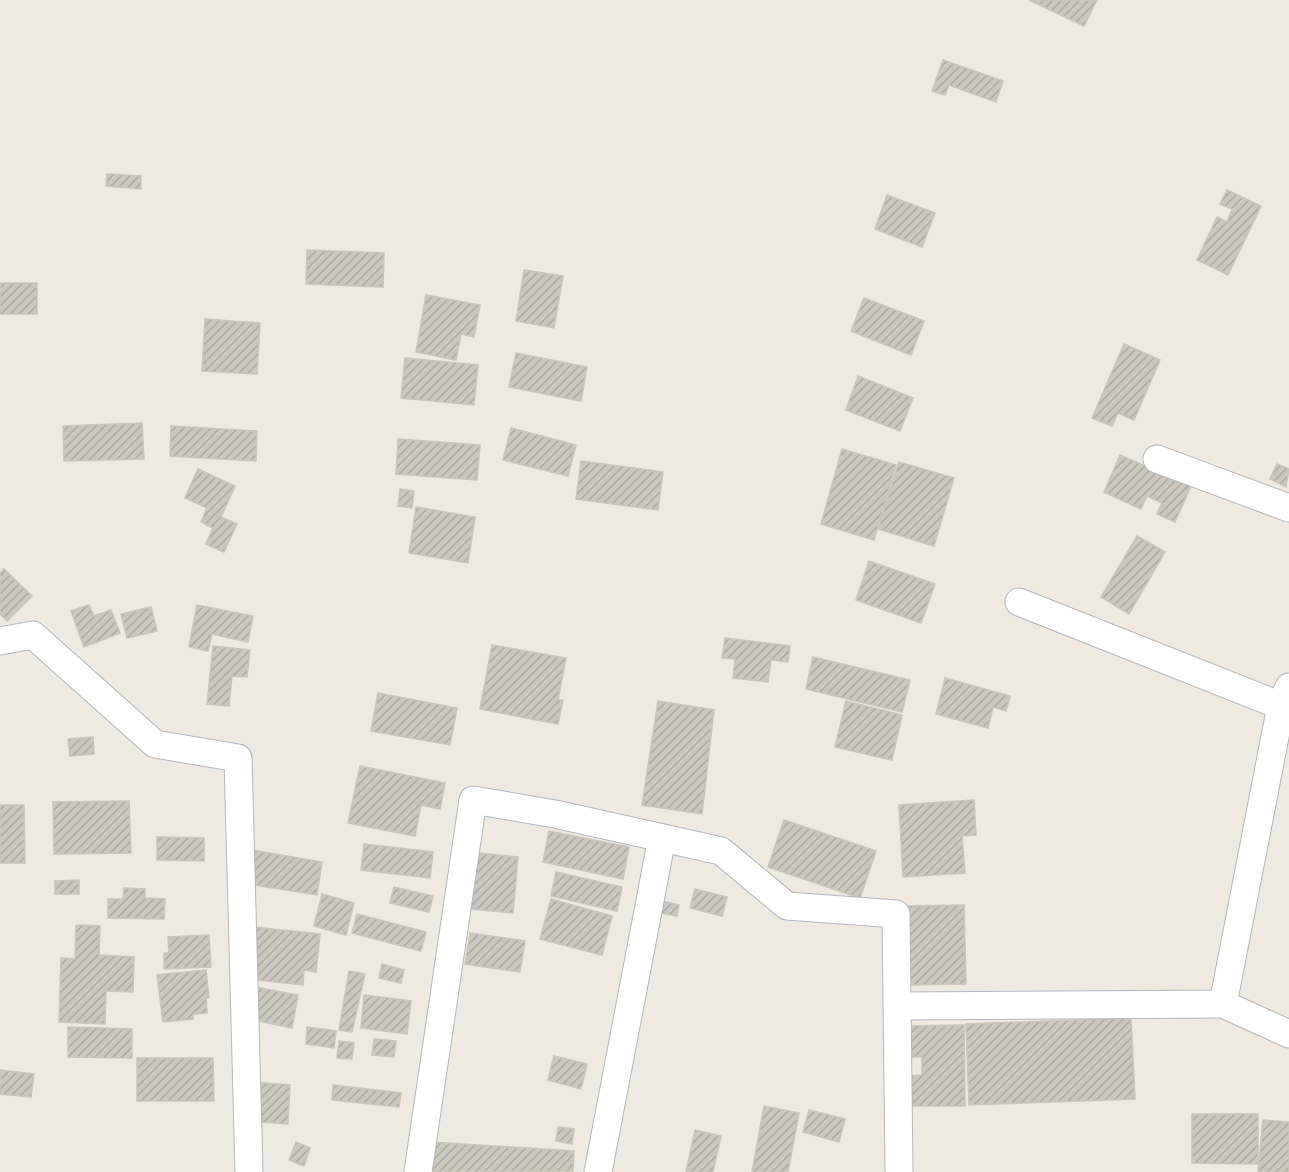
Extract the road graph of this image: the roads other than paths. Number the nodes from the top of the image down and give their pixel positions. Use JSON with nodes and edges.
{"nodes":[{"id":1,"x":1157,"y":459,"type":"dead end"},
{"id":2,"x":1289,"y":508,"type":"edge"},
{"id":3,"x":1019,"y":602,"type":"dead end"},
{"id":4,"x":0,"y":641,"type":"edge"},
{"id":5,"x":1286,"y":701,"type":"edge"},
{"id":6,"x":662,"y":838,"type":"junction"},
{"id":7,"x":1223,"y":1004,"type":"junction"},
{"id":8,"x":899,"y":1006,"type":"junction"},
{"id":9,"x":1289,"y":1034,"type":"edge"},
{"id":10,"x":249,"y":1172,"type":"edge"},
{"id":11,"x":418,"y":1172,"type":"edge"},
{"id":12,"x":598,"y":1172,"type":"edge"},
{"id":13,"x":899,"y":1172,"type":"edge"}],
"edges":[{"from":1,"to":2,"type":"street"},
{"from":3,"to":5,"type":"street"},
{"from":4,"to":10,"type":"street"},
{"from":5,"to":7,"type":"street"},
{"from":6,"to":8,"type":"street"},
{"from":6,"to":11,"type":"street"},
{"from":6,"to":12,"type":"street"},
{"from":7,"to":8,"type":"street"},
{"from":7,"to":9,"type":"street"},
{"from":8,"to":13,"type":"street"}]}
